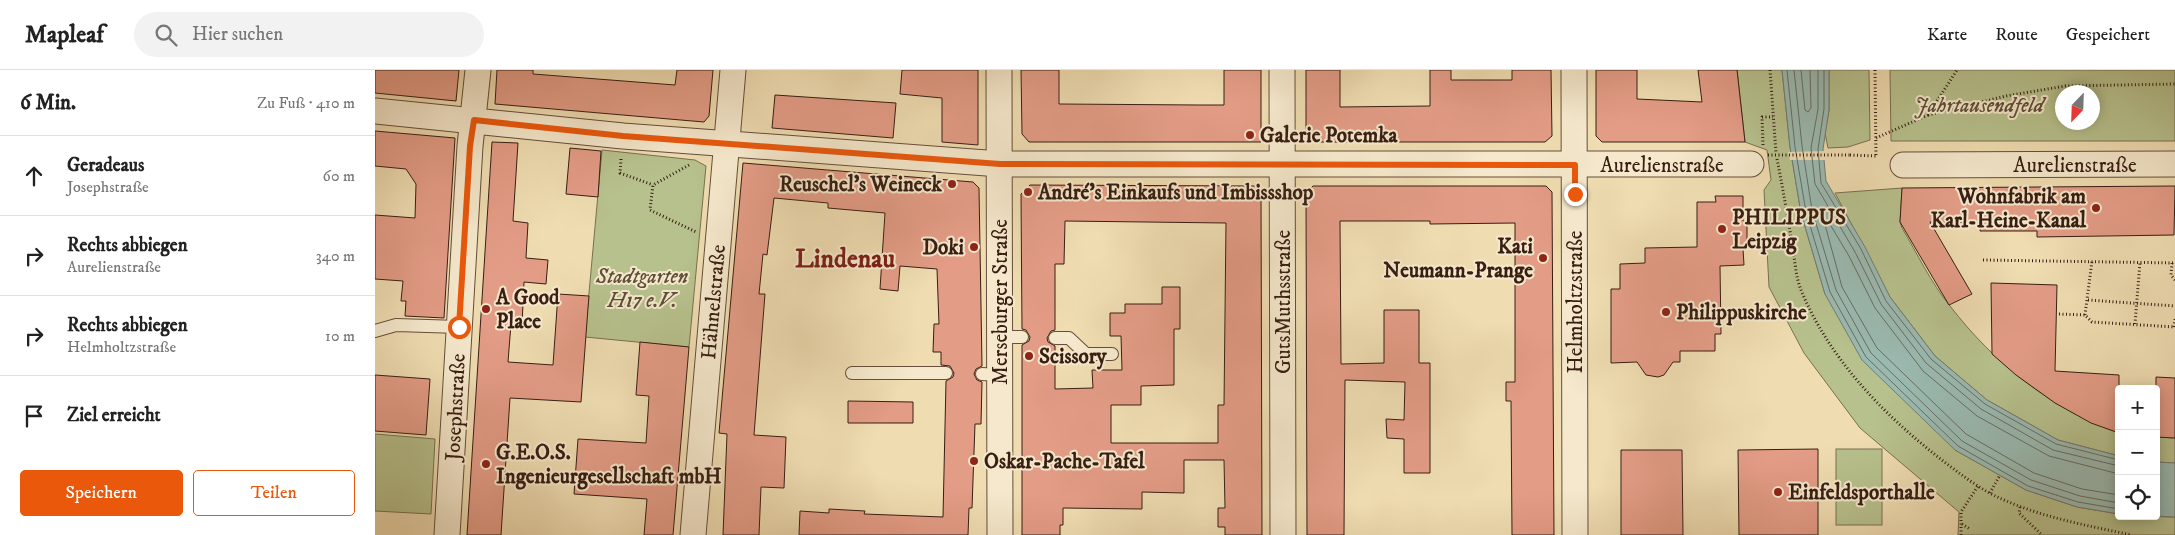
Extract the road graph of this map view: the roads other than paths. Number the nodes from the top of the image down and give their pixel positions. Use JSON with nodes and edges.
{"nodes":[{"id":1,"x":479,"y":70,"type":"edge"},
{"id":2,"x":733,"y":70,"type":"edge"},
{"id":3,"x":999,"y":70,"type":"edge"},
{"id":4,"x":1282,"y":70,"type":"edge"},
{"id":5,"x":1574,"y":70,"type":"edge"},
{"id":6,"x":375,"y":111,"type":"edge"},
{"id":7,"x":474,"y":120,"type":"junction"},
{"id":8,"x":727,"y":144,"type":"junction"},
{"id":9,"x":1760,"y":155,"type":"road end"},
{"id":10,"x":1000,"y":164,"type":"junction"},
{"id":11,"x":2175,"y":164,"type":"edge"},
{"id":12,"x":1281,"y":165,"type":"junction"},
{"id":13,"x":1575,"y":165,"type":"junction"},
{"id":14,"x":1903,"y":165,"type":"road end"},
{"id":15,"x":459,"y":327,"type":"junction"},
{"id":16,"x":375,"y":331,"type":"edge"},
{"id":17,"x":1055,"y":338,"type":"dead end"},
{"id":18,"x":1112,"y":354,"type":"dead end"},
{"id":19,"x":852,"y":373,"type":"dead end"},
{"id":20,"x":946,"y":373,"type":"dead end"},
{"id":21,"x":447,"y":535,"type":"edge"},
{"id":22,"x":693,"y":535,"type":"edge"},
{"id":23,"x":1000,"y":535,"type":"edge"},
{"id":24,"x":1283,"y":535,"type":"edge"},
{"id":25,"x":1575,"y":535,"type":"edge"}],
"edges":[{"from":1,"to":7,"type":"street","name":"Josephstraße"},
{"from":2,"to":8,"type":"street","name":"Hähnelstraße"},
{"from":3,"to":10,"type":"street","name":"Merseburger Straße"},
{"from":4,"to":12,"type":"street","name":"GutsMuthsstraße"},
{"from":5,"to":13,"type":"street","name":"Helmholtzstraße"},
{"from":6,"to":7,"type":"street","name":"Aurelienstraße"},
{"from":7,"to":8,"type":"street","name":"Aurelienstraße"},
{"from":7,"to":15,"type":"street","name":"Josephstraße"},
{"from":8,"to":10,"type":"street","name":"Aurelienstraße"},
{"from":8,"to":22,"type":"street","name":"Hähnelstraße"},
{"from":9,"to":13,"type":"street","name":"Aurelienstraße"},
{"from":10,"to":12,"type":"street","name":"Aurelienstraße"},
{"from":10,"to":23,"type":"street","name":"Merseburger Straße"},
{"from":11,"to":14,"type":"street","name":"Aurelienstraße"},
{"from":12,"to":13,"type":"street","name":"Aurelienstraße"},
{"from":12,"to":24,"type":"street","name":"GutsMuthsstraße"},
{"from":13,"to":25,"type":"street","name":"Helmholtzstraße"},
{"from":15,"to":16,"type":"lane"},
{"from":15,"to":21,"type":"street","name":"Josephstraße"},
{"from":17,"to":18,"type":"lane"},
{"from":19,"to":20,"type":"lane"}]}
